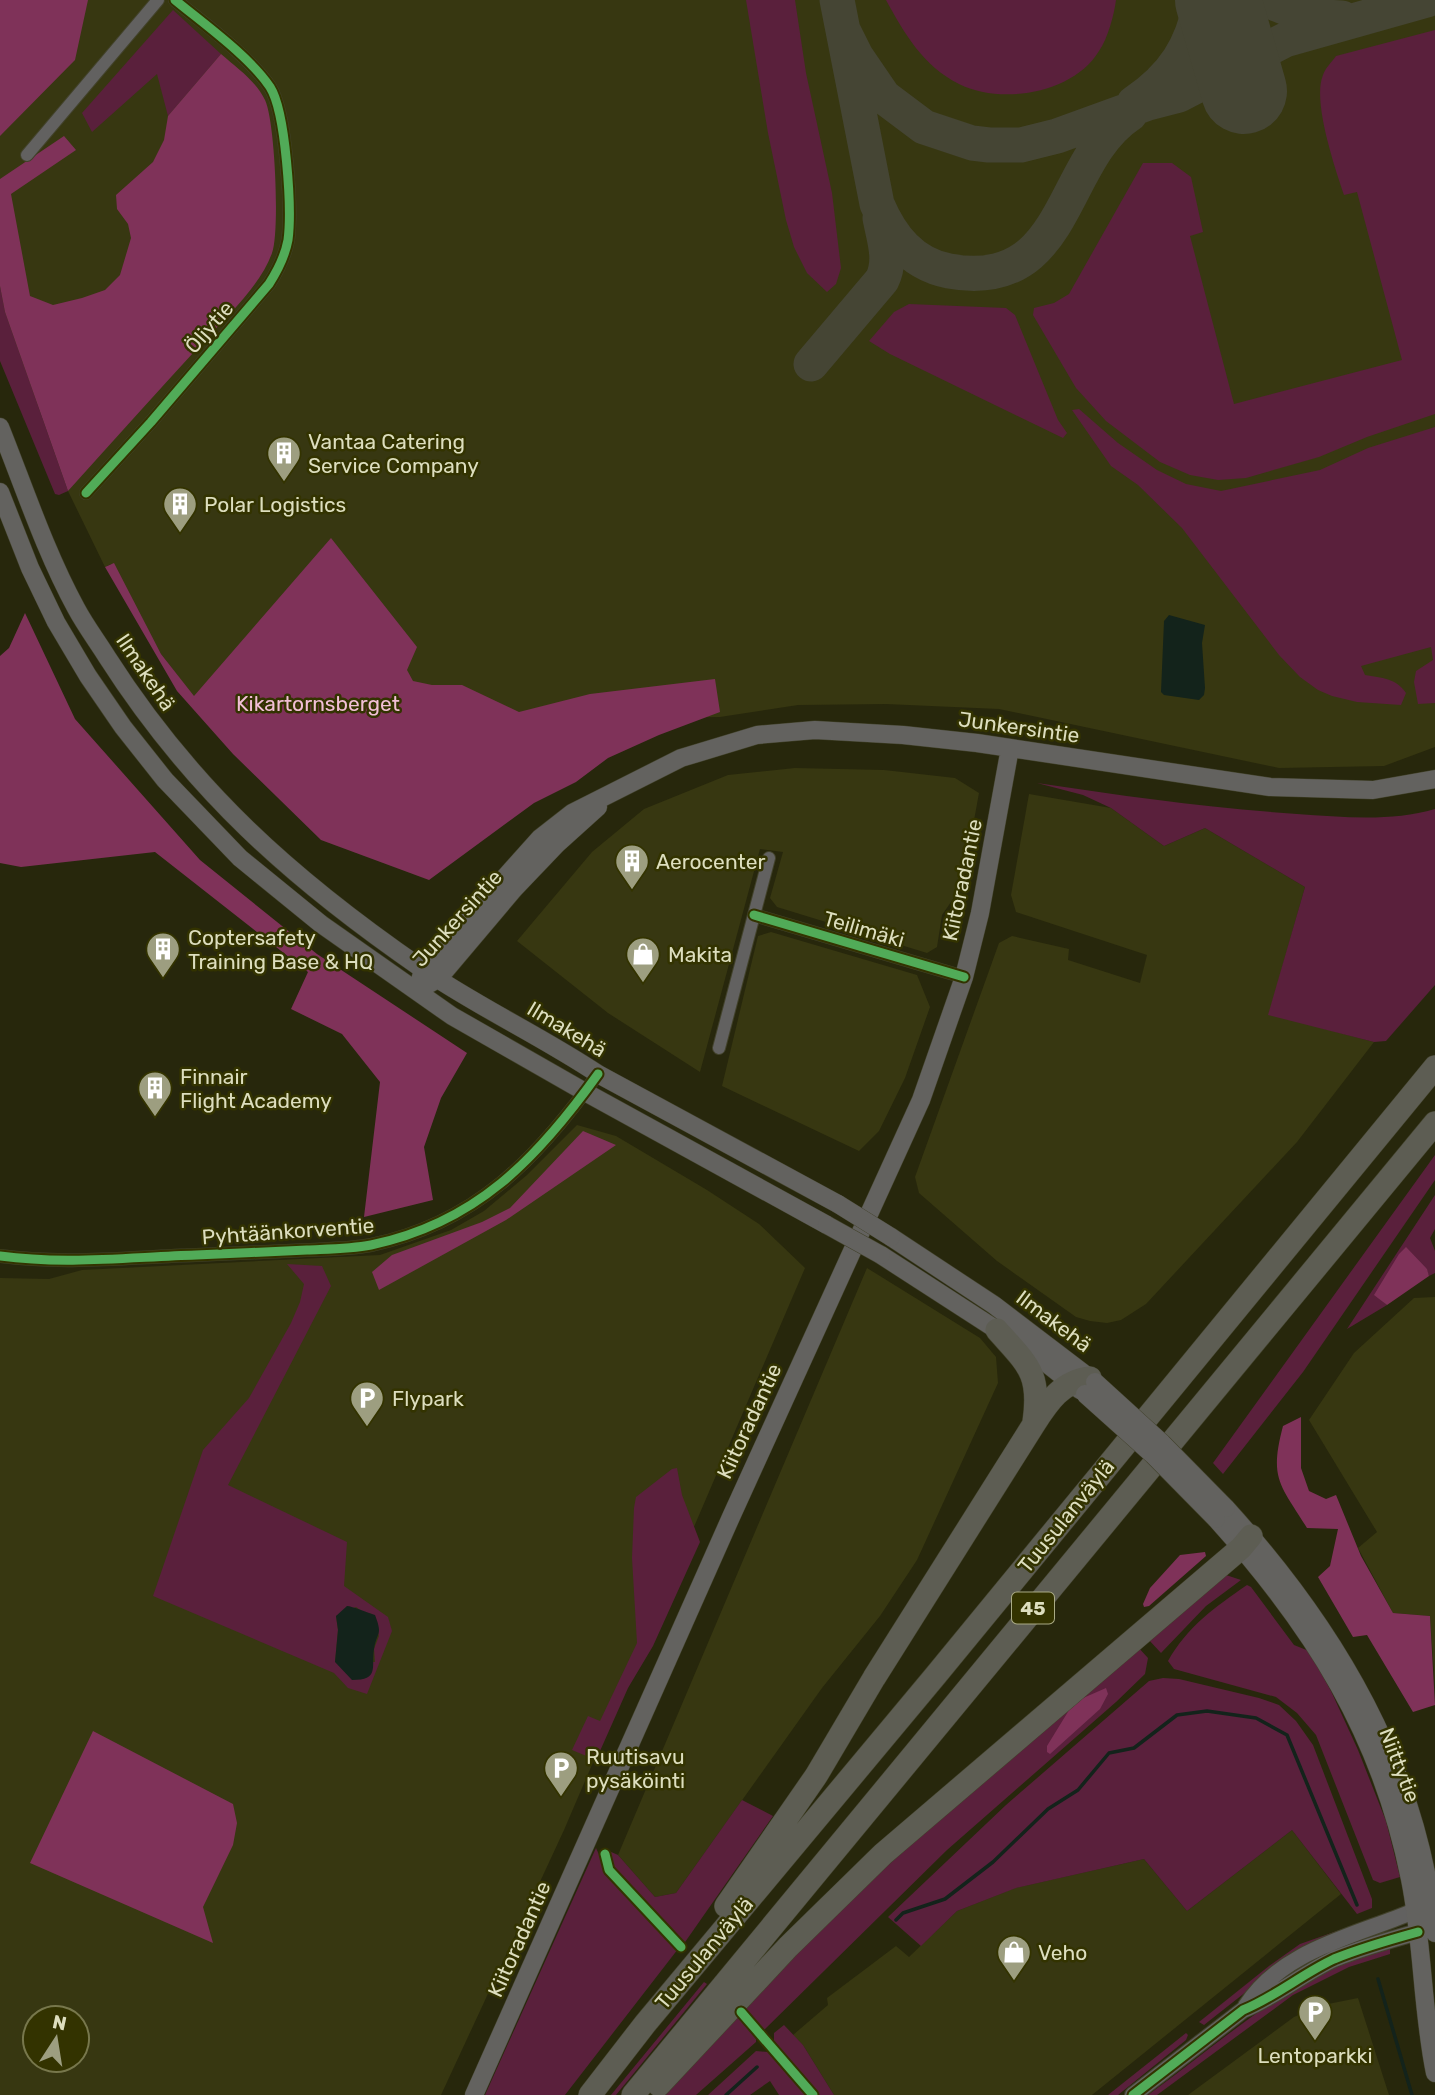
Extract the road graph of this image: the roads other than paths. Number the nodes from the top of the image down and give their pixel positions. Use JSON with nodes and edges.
{"nodes":[{"id":1,"x":158,"y":0,"type":"edge"},
{"id":2,"x":175,"y":0,"type":"edge"},
{"id":3,"x":27,"y":155,"type":"dead end"},
{"id":4,"x":0,"y":427,"type":"edge"},
{"id":5,"x":0,"y":492,"type":"edge"},
{"id":6,"x":86,"y":493,"type":"dead end"},
{"id":7,"x":1010,"y":748,"type":"junction"},
{"id":8,"x":1435,"y":779,"type":"edge"},
{"id":9,"x":769,"y":858,"type":"dead end"},
{"id":10,"x":754,"y":915,"type":"junction"},
{"id":11,"x":430,"y":974,"type":"junction"},
{"id":12,"x":964,"y":977,"type":"junction"},
{"id":13,"x":418,"y":992,"type":"junction"},
{"id":14,"x":719,"y":1048,"type":"dead end"},
{"id":15,"x":1435,"y":1067,"type":"edge"},
{"id":16,"x":598,"y":1074,"type":"junction"},
{"id":17,"x":585,"y":1093,"type":"junction"},
{"id":18,"x":1435,"y":1123,"type":"edge"},
{"id":19,"x":0,"y":1256,"type":"edge"},
{"id":20,"x":997,"y":1331,"type":"junction"},
{"id":21,"x":1085,"y":1384,"type":"junction"},
{"id":22,"x":1034,"y":1424,"type":"junction"},
{"id":23,"x":1246,"y":1542,"type":"junction"},
{"id":24,"x":1427,"y":1908,"type":"edge"},
{"id":25,"x":1430,"y":1929,"type":"edge"},
{"id":26,"x":1243,"y":2010,"type":"junction"},
{"id":27,"x":645,"y":2024,"type":"junction"},
{"id":28,"x":1435,"y":2073,"type":"edge"},
{"id":29,"x":474,"y":2095,"type":"edge"},
{"id":30,"x":590,"y":2095,"type":"edge"},
{"id":31,"x":633,"y":2095,"type":"edge"},
{"id":32,"x":649,"y":2095,"type":"edge"},
{"id":33,"x":1133,"y":2095,"type":"edge"}],
"edges":[{"from":1,"to":3,"type":"street"},
{"from":2,"to":6,"type":"street","name":"Öljytie"},
{"from":4,"to":11,"type":"main road","name":"Ilmakehä"},
{"from":5,"to":13,"type":"main road","name":"Ilmakehä"},
{"from":7,"to":8,"type":"main road","name":"Junkersintie"},
{"from":7,"to":11,"type":"main road","name":"Junkersintie"},
{"from":7,"to":12,"type":"main road","name":"Kiitoradantie"},
{"from":9,"to":10,"type":"street"},
{"from":10,"to":12,"type":"street","name":"Teilimäki"},
{"from":10,"to":14,"type":"street"},
{"from":11,"to":13,"type":"main road","name":"Junkersintie"},
{"from":11,"to":16,"type":"main road","name":"Ilmakehä"},
{"from":12,"to":29,"type":"main road","name":"Kiitoradantie"},
{"from":13,"to":17,"type":"main road","name":"Ilmakehä"},
{"from":15,"to":27,"type":"highway","name":"Tuusulanväylä","number":"45"},
{"from":16,"to":17,"type":"street","name":"Pyhtäänkorventie"},
{"from":16,"to":21,"type":"main road","name":"Ilmakehä","bridge":true},
{"from":17,"to":19,"type":"street","name":"Pyhtäänkorventie"},
{"from":17,"to":20,"type":"main road","name":"Ilmakehä","bridge":true},
{"from":18,"to":31,"type":"highway","name":"Tuusulanväylä","number":"45"},
{"from":20,"to":21,"type":"main road","name":"Ilmakehä"},
{"from":20,"to":22,"type":"highway"},
{"from":21,"to":22,"type":"highway"},
{"from":21,"to":23,"type":"main road","name":"Ilmakehä","bridge":true},
{"from":22,"to":27,"type":"highway"},
{"from":23,"to":24,"type":"main road","name":"Niittytie"},
{"from":23,"to":32,"type":"highway"},
{"from":24,"to":25,"type":"main road","name":"Niittytie"},
{"from":24,"to":26,"type":"street"},
{"from":25,"to":26,"type":"street"},
{"from":25,"to":28,"type":"main road","name":"Niittytie"},
{"from":26,"to":33,"type":"street"},
{"from":27,"to":30,"type":"highway","name":"Tuusulanväylä","number":"45"}]}
